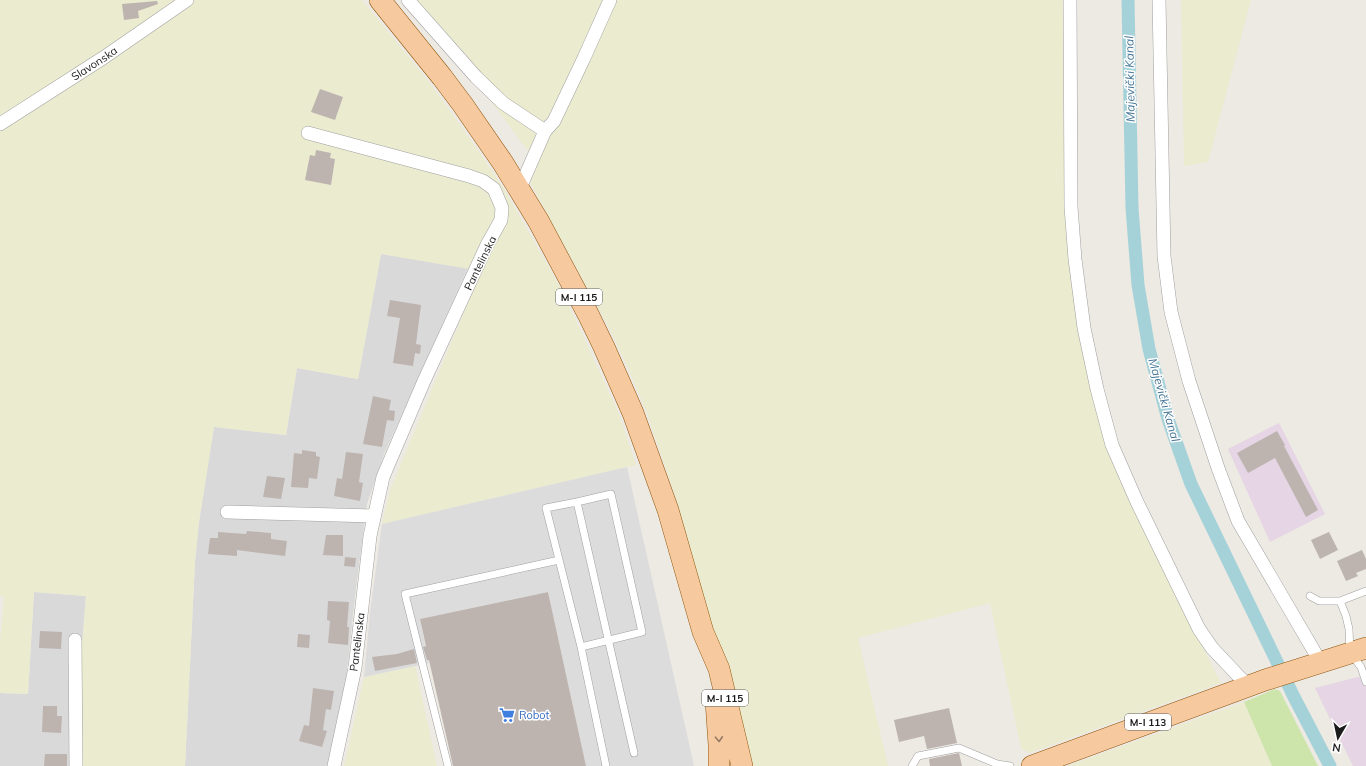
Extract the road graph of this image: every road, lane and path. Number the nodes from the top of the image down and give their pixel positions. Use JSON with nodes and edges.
{"nodes":[{"id":1,"x":187,"y":0,"type":"edge"},
{"id":2,"x":380,"y":0,"type":"edge"},
{"id":3,"x":408,"y":0,"type":"edge"},
{"id":4,"x":610,"y":0,"type":"edge"},
{"id":5,"x":1070,"y":0,"type":"edge"},
{"id":6,"x":1159,"y":0,"type":"edge"},
{"id":7,"x":0,"y":124,"type":"edge"},
{"id":8,"x":546,"y":131,"type":"junction"},
{"id":9,"x":308,"y":133,"type":"dead end"},
{"id":10,"x":519,"y":190,"type":"junction"},
{"id":11,"x":577,"y":502,"type":"junction"},
{"id":12,"x":227,"y":512,"type":"dead end"},
{"id":13,"x":374,"y":516,"type":"junction"},
{"id":14,"x":559,"y":560,"type":"junction"},
{"id":15,"x":1366,"y":591,"type":"edge"},
{"id":16,"x":1310,"y":596,"type":"dead end"},
{"id":17,"x":1340,"y":601,"type":"junction"},
{"id":18,"x":703,"y":632,"type":"junction"},
{"id":19,"x":75,"y":640,"type":"dead end"},
{"id":20,"x":609,"y":640,"type":"junction"},
{"id":21,"x":581,"y":647,"type":"junction"},
{"id":22,"x":1358,"y":650,"type":"edge"},
{"id":23,"x":1311,"y":665,"type":"junction"},
{"id":24,"x":1366,"y":682,"type":"edge"},
{"id":25,"x":1257,"y":683,"type":"junction"},
{"id":26,"x":634,"y":753,"type":"dead end"},
{"id":27,"x":76,"y":766,"type":"edge"},
{"id":28,"x":334,"y":766,"type":"edge"},
{"id":29,"x":448,"y":766,"type":"edge"},
{"id":30,"x":606,"y":766,"type":"edge"},
{"id":31,"x":719,"y":766,"type":"edge"},
{"id":32,"x":742,"y":766,"type":"edge"},
{"id":33,"x":912,"y":766,"type":"edge"},
{"id":34,"x":1010,"y":766,"type":"edge"},
{"id":35,"x":1032,"y":766,"type":"edge"}],
"edges":[{"from":1,"to":7,"type":"street","name":"Slavonska"},
{"from":2,"to":10,"type":"main road","number":"M-I 115"},
{"from":3,"to":8,"type":"street"},
{"from":4,"to":8,"type":"street"},
{"from":5,"to":25,"type":"street"},
{"from":6,"to":23,"type":"street"},
{"from":8,"to":10,"type":"street"},
{"from":9,"to":13,"type":"street","name":"Pantelinska"},
{"from":10,"to":18,"type":"main road","number":"M-I 115"},
{"from":11,"to":14,"type":"lane"},
{"from":11,"to":20,"type":"lane"},
{"from":11,"to":20,"type":"lane"},
{"from":12,"to":13,"type":"street"},
{"from":13,"to":28,"type":"street","name":"Pantelinska"},
{"from":14,"to":21,"type":"lane"},
{"from":14,"to":29,"type":"lane"},
{"from":15,"to":17,"type":"lane"},
{"from":16,"to":17,"type":"lane"},
{"from":17,"to":22,"type":"lane"},
{"from":18,"to":31,"type":"main road","number":"M-I 115","one_way":true},
{"from":18,"to":32,"type":"main road","number":"M-I 115"},
{"from":19,"to":27,"type":"street"},
{"from":20,"to":21,"type":"lane"},
{"from":20,"to":26,"type":"lane"},
{"from":21,"to":30,"type":"lane"},
{"from":22,"to":23,"type":"main road","number":"M-I 113"},
{"from":22,"to":24,"type":"lane"},
{"from":23,"to":25,"type":"main road","number":"M-I 113"},
{"from":25,"to":35,"type":"main road","number":"M-I 113"},
{"from":33,"to":34,"type":"lane"}]}
